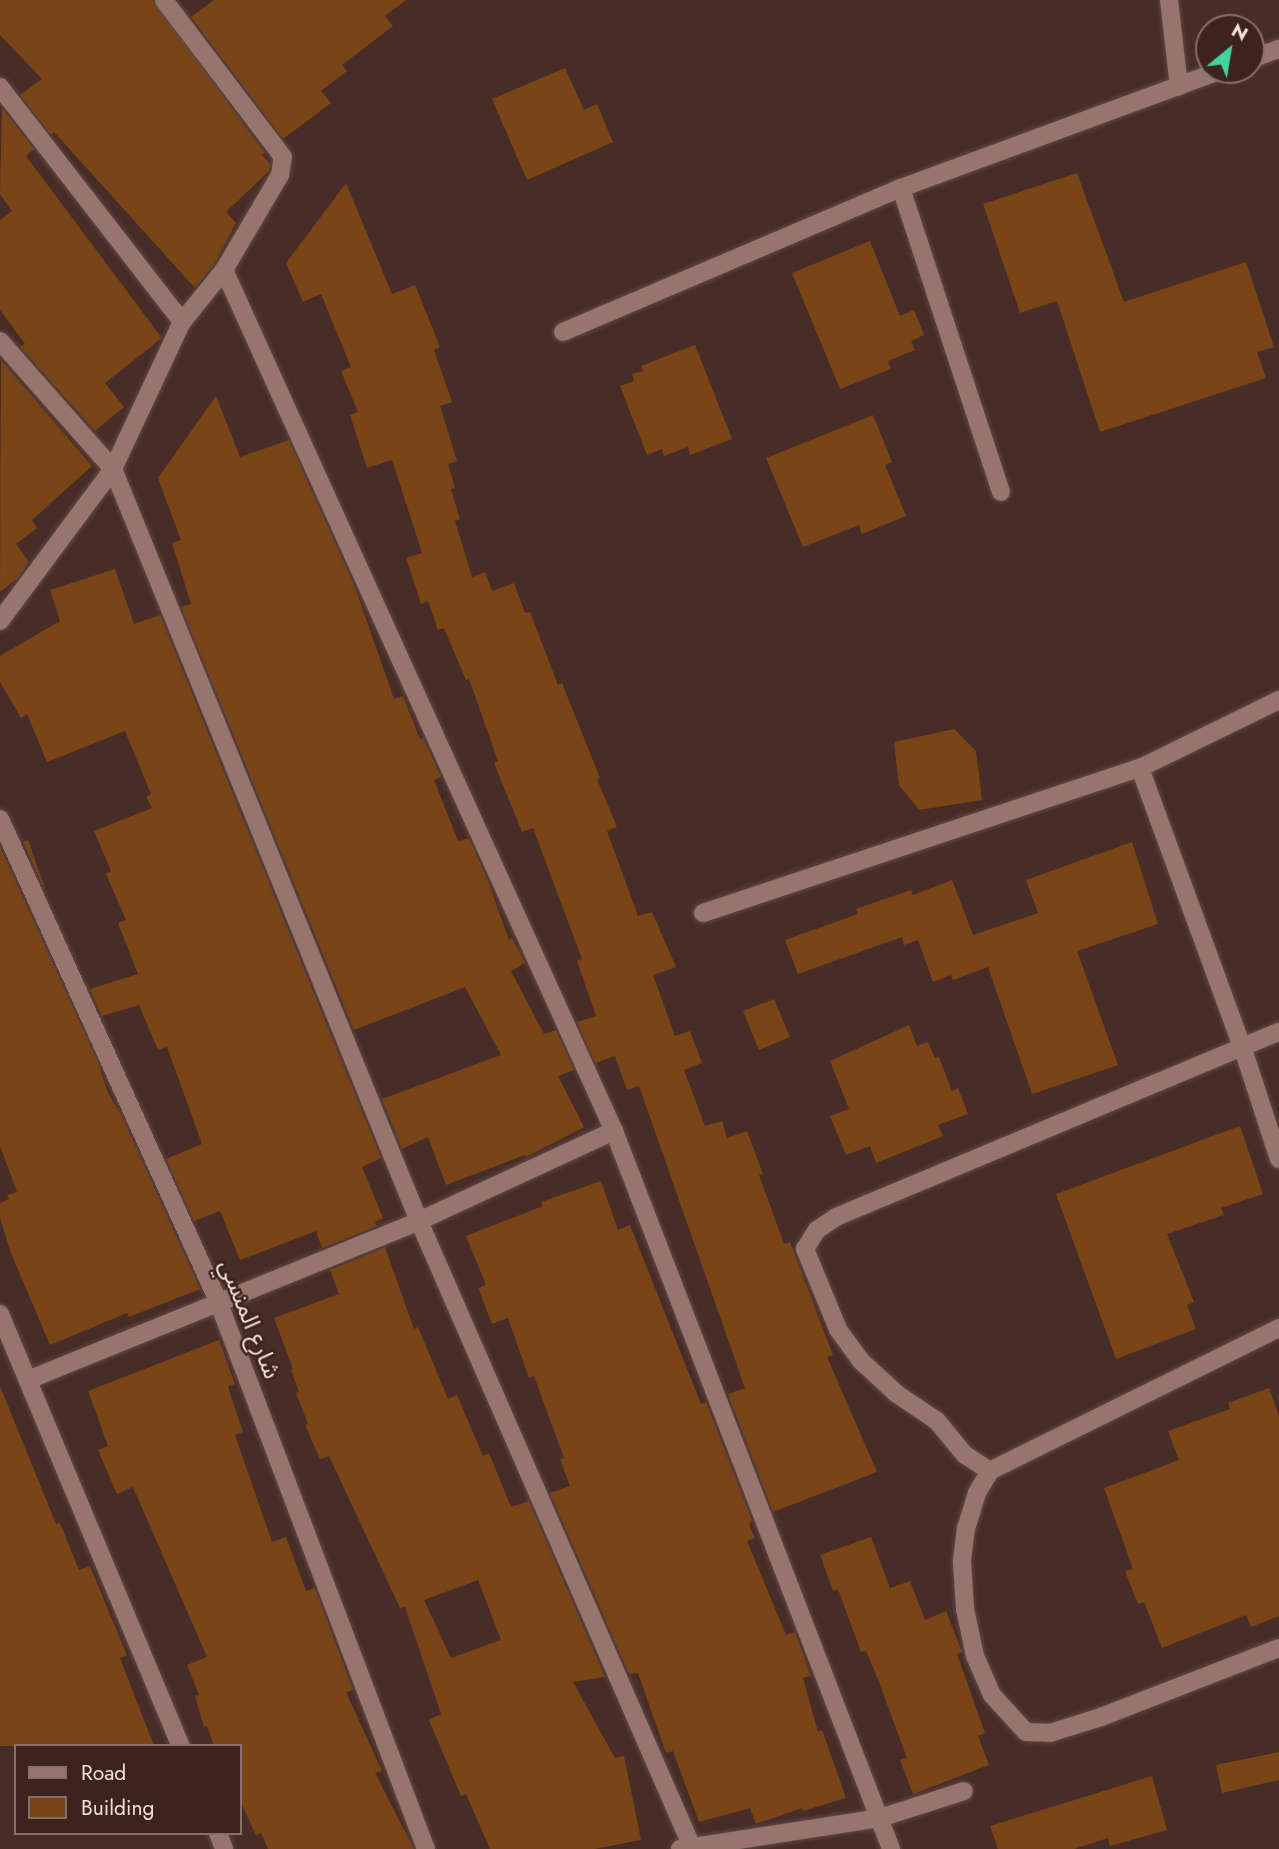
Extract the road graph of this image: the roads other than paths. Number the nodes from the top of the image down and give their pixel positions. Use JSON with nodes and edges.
{"nodes":[{"id":1,"x":164,"y":0,"type":"edge"},
{"id":2,"x":1169,"y":0,"type":"edge"},
{"id":3,"x":1195,"y":80,"type":"edge"},
{"id":4,"x":1179,"y":86,"type":"junction"},
{"id":5,"x":0,"y":87,"type":"edge"},
{"id":6,"x":901,"y":188,"type":"junction"},
{"id":7,"x":224,"y":270,"type":"junction"},
{"id":8,"x":182,"y":322,"type":"junction"},
{"id":9,"x":563,"y":332,"type":"dead end"},
{"id":10,"x":0,"y":341,"type":"edge"},
{"id":11,"x":113,"y":469,"type":"junction"},
{"id":12,"x":1001,"y":492,"type":"dead end"},
{"id":13,"x":0,"y":621,"type":"edge"},
{"id":14,"x":1279,"y":700,"type":"edge"},
{"id":15,"x":1140,"y":768,"type":"junction"},
{"id":16,"x":0,"y":819,"type":"edge"},
{"id":17,"x":704,"y":913,"type":"dead end"},
{"id":18,"x":1279,"y":1032,"type":"edge"},
{"id":19,"x":1242,"y":1046,"type":"junction"},
{"id":20,"x":614,"y":1131,"type":"junction"},
{"id":21,"x":1279,"y":1158,"type":"edge"},
{"id":22,"x":419,"y":1221,"type":"junction"},
{"id":23,"x":218,"y":1301,"type":"junction"},
{"id":24,"x":0,"y":1314,"type":"edge"},
{"id":25,"x":1279,"y":1328,"type":"edge"},
{"id":26,"x":28,"y":1380,"type":"junction"},
{"id":27,"x":990,"y":1471,"type":"junction"},
{"id":28,"x":1279,"y":1648,"type":"edge"},
{"id":29,"x":180,"y":1744,"type":"edge"},
{"id":30,"x":964,"y":1791,"type":"dead end"},
{"id":31,"x":880,"y":1818,"type":"junction"},
{"id":32,"x":686,"y":1848,"type":"edge"},
{"id":33,"x":426,"y":1849,"type":"edge"},
{"id":34,"x":891,"y":1849,"type":"edge"}],
"edges":[{"from":1,"to":7,"type":"street"},
{"from":2,"to":4,"type":"street"},
{"from":3,"to":4,"type":"street"},
{"from":4,"to":6,"type":"street"},
{"from":5,"to":8,"type":"street"},
{"from":6,"to":9,"type":"street"},
{"from":6,"to":12,"type":"street"},
{"from":7,"to":8,"type":"street"},
{"from":7,"to":20,"type":"street"},
{"from":8,"to":11,"type":"street"},
{"from":10,"to":11,"type":"street"},
{"from":11,"to":13,"type":"street"},
{"from":11,"to":22,"type":"street"},
{"from":14,"to":15,"type":"street"},
{"from":15,"to":17,"type":"street"},
{"from":15,"to":19,"type":"street"},
{"from":16,"to":23,"type":"street","name":"شارع المنسي"},
{"from":18,"to":19,"type":"street"},
{"from":19,"to":21,"type":"street"},
{"from":19,"to":27,"type":"street"},
{"from":20,"to":22,"type":"street"},
{"from":20,"to":31,"type":"street"},
{"from":22,"to":23,"type":"street"},
{"from":22,"to":32,"type":"street"},
{"from":23,"to":26,"type":"street"},
{"from":23,"to":33,"type":"street","name":"شارع المنسي"},
{"from":24,"to":26,"type":"street"},
{"from":25,"to":27,"type":"street"},
{"from":26,"to":29,"type":"street"},
{"from":27,"to":28,"type":"street"},
{"from":30,"to":31,"type":"street"},
{"from":31,"to":32,"type":"street"},
{"from":31,"to":34,"type":"street"}]}
